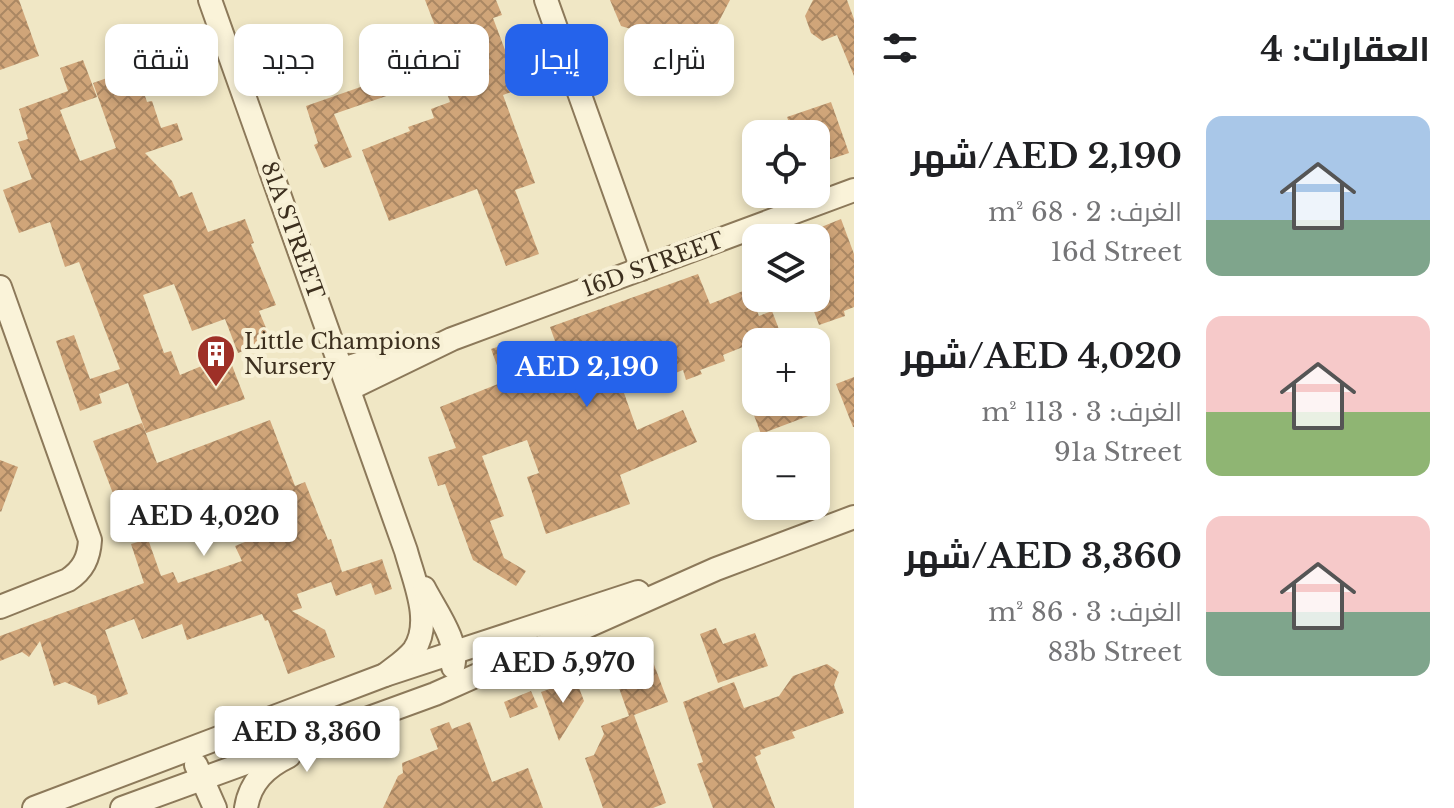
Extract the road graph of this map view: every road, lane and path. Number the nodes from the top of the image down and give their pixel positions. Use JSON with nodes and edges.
{"nodes":[{"id":1,"x":210,"y":0,"type":"edge"},
{"id":2,"x":546,"y":0,"type":"edge"},
{"id":3,"x":854,"y":190,"type":"edge"},
{"id":4,"x":642,"y":269,"type":"junction"},
{"id":5,"x":0,"y":287,"type":"edge"},
{"id":6,"x":346,"y":379,"type":"junction"},
{"id":7,"x":854,"y":517,"type":"edge"},
{"id":8,"x":406,"y":551,"type":"junction"},
{"id":9,"x":716,"y":569,"type":"junction"},
{"id":10,"x":0,"y":607,"type":"edge"},
{"id":11,"x":455,"y":653,"type":"junction"},
{"id":12,"x":385,"y":675,"type":"junction"},
{"id":13,"x":435,"y":694,"type":"junction"},
{"id":14,"x":343,"y":726,"type":"junction"},
{"id":15,"x":190,"y":749,"type":"junction"},
{"id":16,"x":160,"y":761,"type":"junction"},
{"id":17,"x":201,"y":777,"type":"junction"},
{"id":18,"x":175,"y":798,"type":"edge"},
{"id":19,"x":34,"y":808,"type":"edge"},
{"id":20,"x":122,"y":808,"type":"edge"},
{"id":21,"x":215,"y":808,"type":"edge"},
{"id":22,"x":246,"y":808,"type":"edge"}],
"edges":[{"from":1,"to":6,"type":"street","name":"81A STREET"},
{"from":2,"to":4,"type":"street"},
{"from":3,"to":4,"type":"street","name":"16D STREET"},
{"from":4,"to":6,"type":"street","name":"16D STREET"},
{"from":5,"to":10,"type":"street"},
{"from":6,"to":8,"type":"street","name":"81A STREET"},
{"from":7,"to":9,"type":"street"},
{"from":8,"to":11,"type":"street","name":"81A STREET"},
{"from":8,"to":12,"type":"street","name":"81A STREET"},
{"from":9,"to":11,"type":"street"},
{"from":9,"to":13,"type":"street"},
{"from":11,"to":12,"type":"street"},
{"from":11,"to":13,"type":"street"},
{"from":12,"to":15,"type":"street"},
{"from":13,"to":14,"type":"street"},
{"from":14,"to":17,"type":"street"},
{"from":14,"to":22,"type":"street"},
{"from":15,"to":16,"type":"street"},
{"from":15,"to":17,"type":"street"},
{"from":16,"to":18,"type":"street"},
{"from":16,"to":19,"type":"street"},
{"from":17,"to":18,"type":"street"},
{"from":17,"to":21,"type":"street"},
{"from":18,"to":20,"type":"street"}]}
